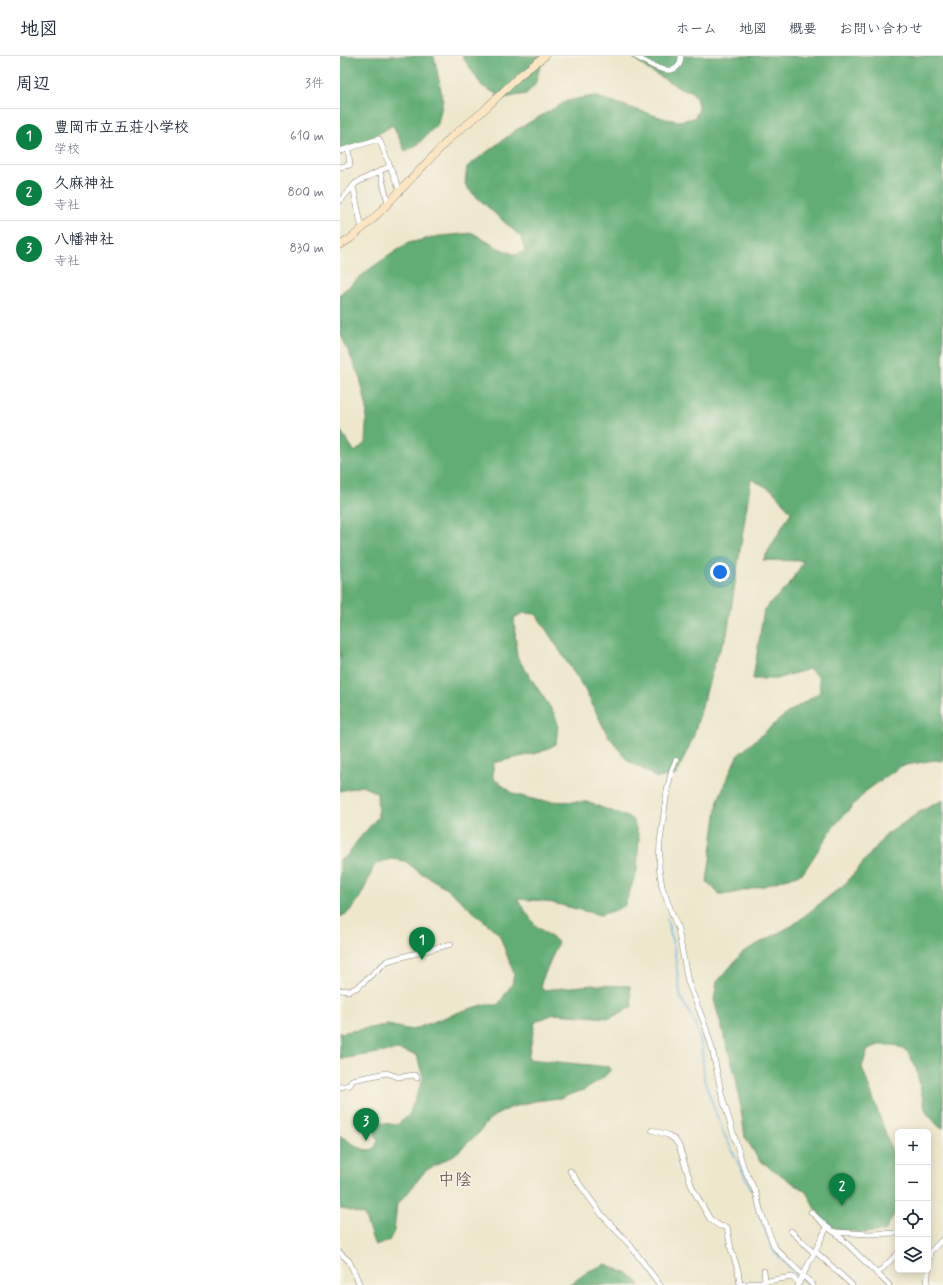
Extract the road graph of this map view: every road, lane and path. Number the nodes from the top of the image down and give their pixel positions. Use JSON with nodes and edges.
{"nodes":[{"id":1,"x":545,"y":56,"type":"edge"},
{"id":2,"x":635,"y":56,"type":"edge"},
{"id":3,"x":681,"y":56,"type":"edge"},
{"id":4,"x":348,"y":149,"type":"junction"},
{"id":5,"x":340,"y":151,"type":"edge"},
{"id":6,"x":390,"y":166,"type":"junction"},
{"id":7,"x":340,"y":168,"type":"edge"},
{"id":8,"x":380,"y":171,"type":"junction"},
{"id":9,"x":353,"y":186,"type":"junction"},
{"id":10,"x":400,"y":191,"type":"junction"},
{"id":11,"x":340,"y":201,"type":"edge"},
{"id":12,"x":388,"y":203,"type":"junction"},
{"id":13,"x":362,"y":229,"type":"junction"},
{"id":14,"x":340,"y":245,"type":"edge"},
{"id":15,"x":676,"y":760,"type":"dead end"},
{"id":16,"x":451,"y":944,"type":"dead end"},
{"id":17,"x":340,"y":990,"type":"edge"},
{"id":18,"x":417,"y":1078,"type":"dead end"},
{"id":19,"x":340,"y":1087,"type":"edge"},
{"id":20,"x":652,"y":1130,"type":"dead end"},
{"id":21,"x":570,"y":1171,"type":"dead end"},
{"id":22,"x":811,"y":1212,"type":"dead end"},
{"id":23,"x":827,"y":1228,"type":"junction"},
{"id":24,"x":791,"y":1232,"type":"dead end"},
{"id":25,"x":834,"y":1232,"type":"junction"},
{"id":26,"x":895,"y":1233,"type":"edge"},
{"id":27,"x":943,"y":1239,"type":"edge"},
{"id":28,"x":815,"y":1252,"type":"junction"},
{"id":29,"x":340,"y":1253,"type":"edge"},
{"id":30,"x":895,"y":1256,"type":"edge"},
{"id":31,"x":764,"y":1271,"type":"dead end"},
{"id":32,"x":877,"y":1274,"type":"junction"},
{"id":33,"x":803,"y":1275,"type":"junction"},
{"id":34,"x":761,"y":1283,"type":"edge"},
{"id":35,"x":798,"y":1284,"type":"edge"},
{"id":36,"x":360,"y":1285,"type":"edge"},
{"id":37,"x":660,"y":1285,"type":"edge"},
{"id":38,"x":740,"y":1285,"type":"edge"},
{"id":39,"x":813,"y":1285,"type":"edge"},
{"id":40,"x":852,"y":1285,"type":"edge"},
{"id":41,"x":889,"y":1285,"type":"edge"},
{"id":42,"x":927,"y":1285,"type":"edge"}],
"edges":[{"from":1,"to":10,"type":"street"},
{"from":2,"to":3,"type":"street"},
{"from":4,"to":5,"type":"street"},
{"from":4,"to":6,"type":"street"},
{"from":4,"to":7,"type":"street"},
{"from":6,"to":8,"type":"street"},
{"from":6,"to":10,"type":"street"},
{"from":8,"to":9,"type":"street"},
{"from":8,"to":12,"type":"street"},
{"from":9,"to":11,"type":"street"},
{"from":9,"to":13,"type":"street"},
{"from":10,"to":12,"type":"street"},
{"from":12,"to":13,"type":"street"},
{"from":13,"to":14,"type":"street"},
{"from":15,"to":33,"type":"street"},
{"from":16,"to":17,"type":"street"},
{"from":18,"to":19,"type":"street"},
{"from":20,"to":38,"type":"street"},
{"from":21,"to":37,"type":"street"},
{"from":22,"to":23,"type":"street"},
{"from":23,"to":25,"type":"street"},
{"from":23,"to":28,"type":"street"},
{"from":24,"to":28,"type":"street"},
{"from":25,"to":26,"type":"street"},
{"from":25,"to":32,"type":"street"},
{"from":27,"to":42,"type":"street"},
{"from":28,"to":33,"type":"street"},
{"from":28,"to":40,"type":"street"},
{"from":29,"to":36,"type":"street"},
{"from":30,"to":32,"type":"street"},
{"from":31,"to":34,"type":"street"},
{"from":32,"to":41,"type":"street"},
{"from":33,"to":35,"type":"street"},
{"from":33,"to":39,"type":"street"},
{"from":34,"to":35,"type":"street"},
{"from":34,"to":38,"type":"street"}]}
